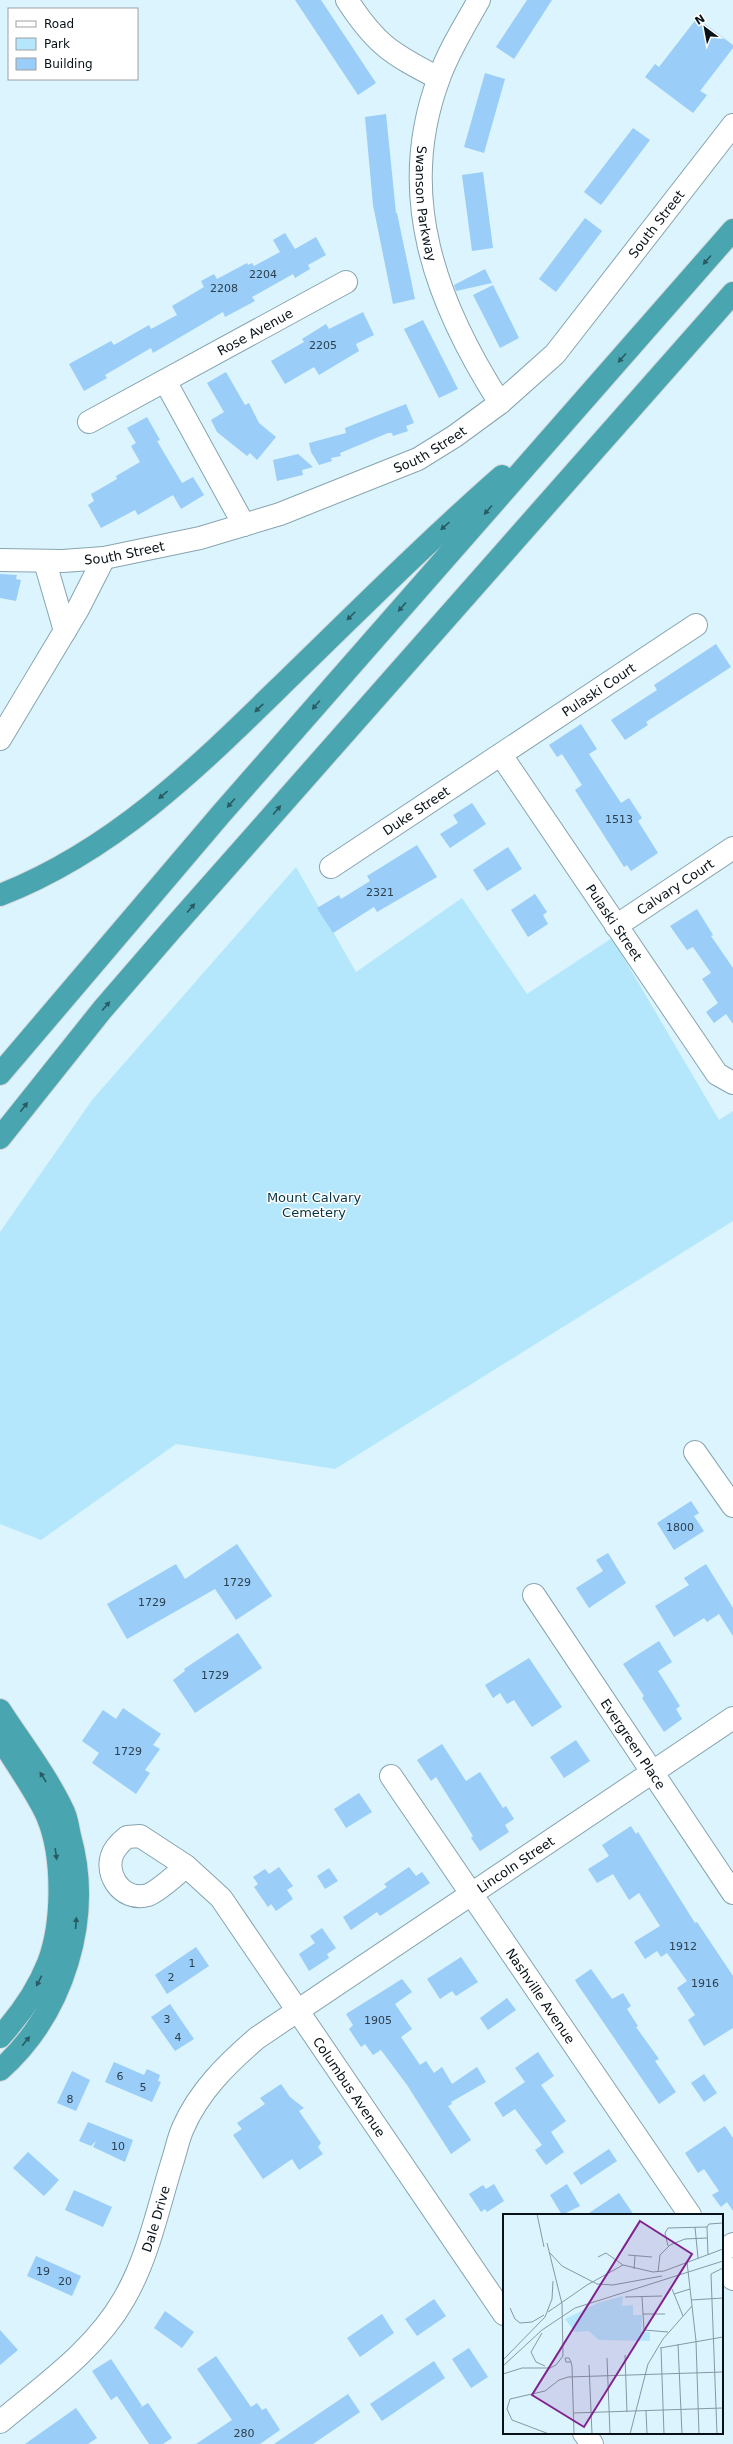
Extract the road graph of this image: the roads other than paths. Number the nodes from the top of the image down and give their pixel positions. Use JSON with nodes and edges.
{"nodes":[{"id":1,"x":347,"y":0,"type":"edge"},
{"id":2,"x":479,"y":0,"type":"edge"},
{"id":3,"x":438,"y":78,"type":"junction"},
{"id":4,"x":733,"y":125,"type":"edge"},
{"id":5,"x":733,"y":230,"type":"edge"},
{"id":6,"x":346,"y":282,"type":"dead end"},
{"id":7,"x":733,"y":293,"type":"edge"},
{"id":8,"x":165,"y":381,"type":"junction"},
{"id":9,"x":500,"y":403,"type":"junction"},
{"id":10,"x":569,"y":418,"type":"junction"},
{"id":11,"x":89,"y":422,"type":"dead end"},
{"id":12,"x":244,"y":525,"type":"junction"},
{"id":13,"x":104,"y":558,"type":"junction"},
{"id":14,"x":0,"y":560,"type":"edge"},
{"id":15,"x":45,"y":562,"type":"junction"},
{"id":16,"x":696,"y":625,"type":"dead end"},
{"id":17,"x":65,"y":631,"type":"junction"},
{"id":18,"x":0,"y":739,"type":"edge"},
{"id":19,"x":501,"y":755,"type":"junction"},
{"id":20,"x":733,"y":848,"type":"edge"},
{"id":21,"x":331,"y":867,"type":"dead end"},
{"id":22,"x":0,"y":895,"type":"edge"},
{"id":23,"x":616,"y":926,"type":"junction"},
{"id":24,"x":0,"y":1074,"type":"edge"},
{"id":25,"x":733,"y":1083,"type":"edge"},
{"id":26,"x":0,"y":1138,"type":"edge"},
{"id":27,"x":695,"y":1452,"type":"dead end"},
{"id":28,"x":733,"y":1506,"type":"edge"},
{"id":29,"x":534,"y":1595,"type":"dead end"},
{"id":30,"x":0,"y":1710,"type":"edge"},
{"id":31,"x":733,"y":1718,"type":"edge"},
{"id":32,"x":0,"y":1738,"type":"edge"},
{"id":33,"x":652,"y":1772,"type":"junction"},
{"id":34,"x":391,"y":1776,"type":"dead end"},
{"id":35,"x":55,"y":1813,"type":"junction"},
{"id":36,"x":186,"y":1866,"type":"dead end"},
{"id":37,"x":733,"y":1893,"type":"edge"},
{"id":38,"x":473,"y":1894,"type":"junction"},
{"id":39,"x":299,"y":2012,"type":"junction"},
{"id":40,"x":0,"y":2037,"type":"edge"},
{"id":41,"x":0,"y":2070,"type":"edge"},
{"id":42,"x":689,"y":2214,"type":"edge"},
{"id":43,"x":733,"y":2244,"type":"edge"},
{"id":44,"x":723,"y":2250,"type":"edge"},
{"id":45,"x":723,"y":2264,"type":"edge"},
{"id":46,"x":733,"y":2279,"type":"edge"},
{"id":47,"x":503,"y":2313,"type":"edge"},
{"id":48,"x":0,"y":2422,"type":"edge"},
{"id":49,"x":585,"y":2434,"type":"edge"},
{"id":50,"x":592,"y":2444,"type":"edge"}],
"edges":[{"from":1,"to":3,"type":"street"},
{"from":2,"to":3,"type":"street","name":"Swanson Parkway"},
{"from":3,"to":9,"type":"street","name":"Swanson Parkway"},
{"from":4,"to":9,"type":"street","name":"South Street"},
{"from":5,"to":10,"type":"highway","one_way":true},
{"from":6,"to":8,"type":"street","name":"Rose Avenue"},
{"from":26,"to":7,"type":"highway","one_way":true},
{"from":8,"to":11,"type":"street","name":"Rose Avenue"},
{"from":8,"to":12,"type":"street"},
{"from":9,"to":12,"type":"street","name":"South Street"},
{"from":10,"to":22,"type":"highway","one_way":true},
{"from":10,"to":24,"type":"highway","one_way":true},
{"from":12,"to":13,"type":"street","name":"South Street"},
{"from":13,"to":15,"type":"street","name":"South Street"},
{"from":13,"to":17,"type":"street"},
{"from":14,"to":15,"type":"street","name":"South Street"},
{"from":15,"to":17,"type":"street"},
{"from":16,"to":19,"type":"street","name":"Pulaski Court"},
{"from":17,"to":18,"type":"street"},
{"from":19,"to":21,"type":"street","name":"Duke Street"},
{"from":19,"to":23,"type":"street","name":"Pulaski Street"},
{"from":20,"to":23,"type":"street","name":"Calvary Court"},
{"from":23,"to":25,"type":"street","name":"Pulaski Street"},
{"from":27,"to":28,"type":"street"},
{"from":29,"to":33,"type":"street","name":"Evergreen Place"},
{"from":35,"to":30,"type":"highway","one_way":true},
{"from":31,"to":33,"type":"street","name":"Lincoln Street"},
{"from":32,"to":35,"type":"highway"},
{"from":33,"to":37,"type":"street","name":"Evergreen Place"},
{"from":33,"to":38,"type":"street","name":"Lincoln Street"},
{"from":34,"to":38,"type":"street","name":"Nashville Avenue"},
{"from":35,"to":40,"type":"highway","one_way":true},
{"from":41,"to":35,"type":"highway","one_way":true},
{"from":36,"to":39,"type":"street","name":"Columbus Avenue"},
{"from":38,"to":39,"type":"street","name":"Lincoln Street"},
{"from":38,"to":42,"type":"street","name":"Nashville Avenue"},
{"from":39,"to":47,"type":"street","name":"Columbus Avenue"},
{"from":39,"to":48,"type":"street","name":"Dale Drive"},
{"from":43,"to":44,"type":"street"},
{"from":45,"to":46,"type":"street"},
{"from":49,"to":50,"type":"street"}]}
